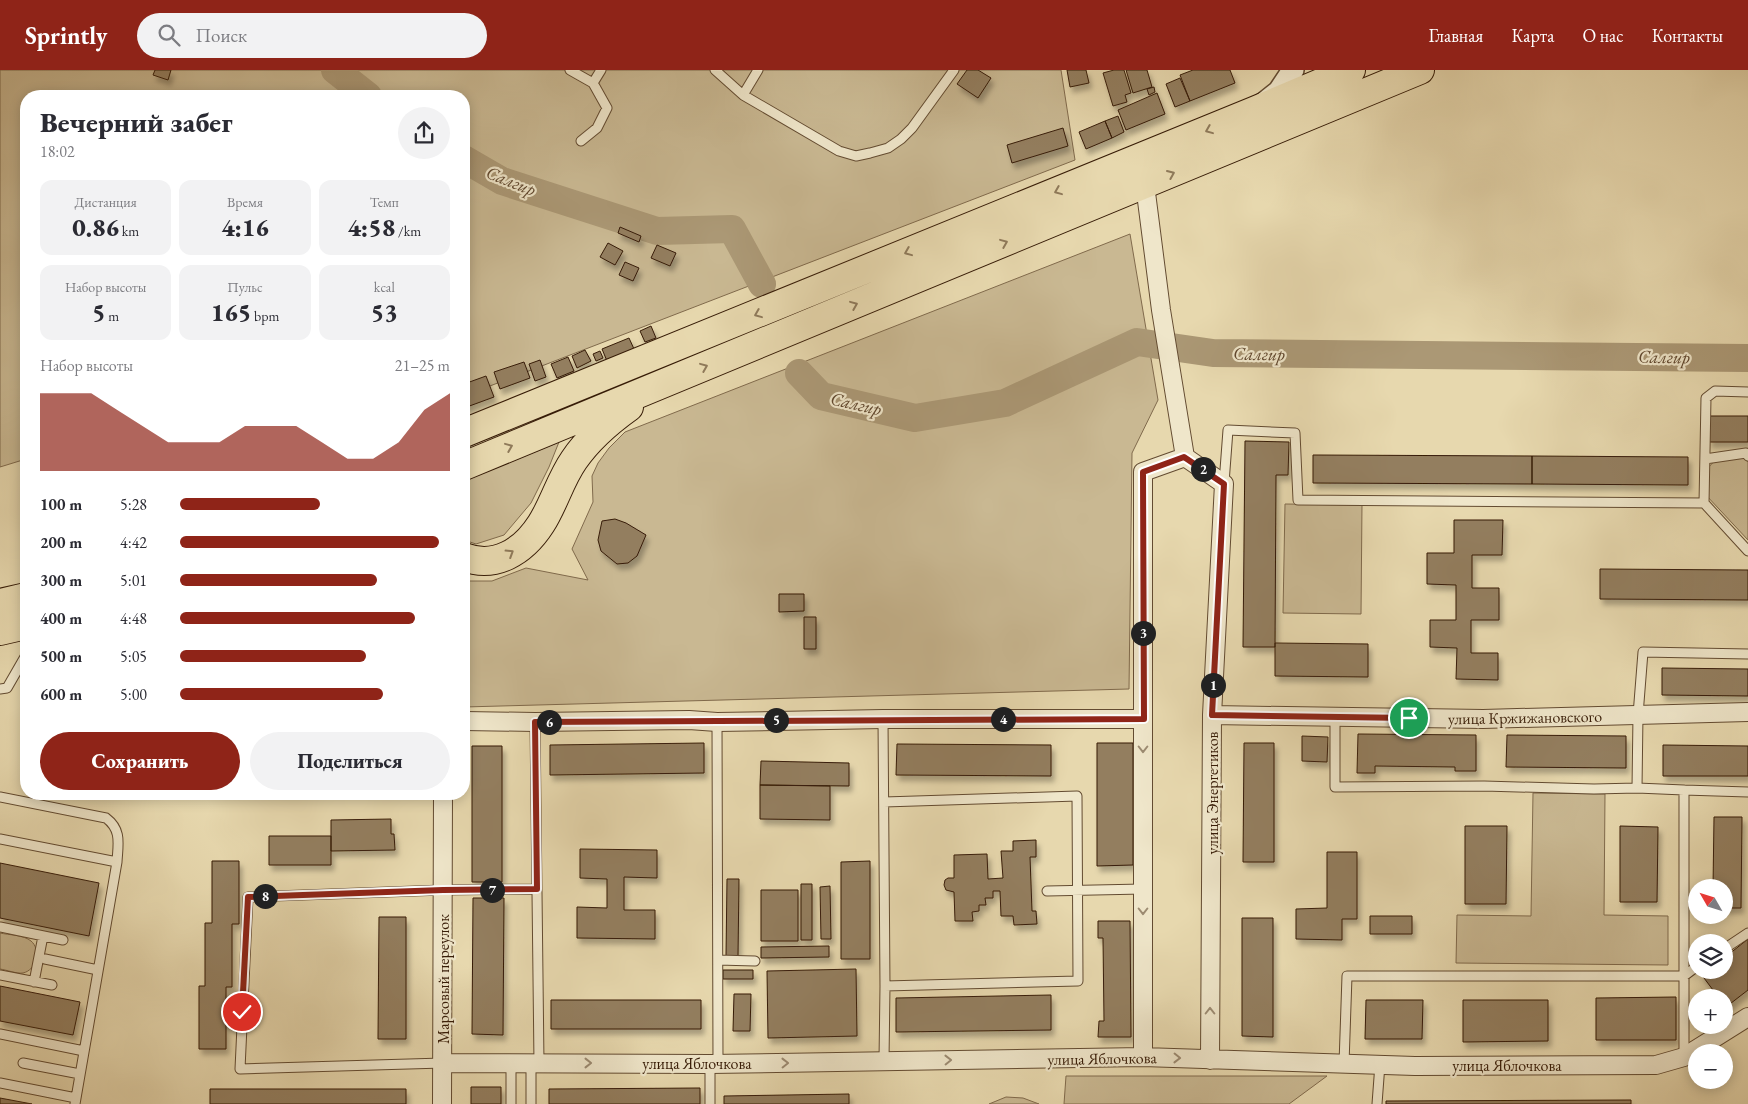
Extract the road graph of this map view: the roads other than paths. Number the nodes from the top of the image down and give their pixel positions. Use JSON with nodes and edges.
{"nodes":[{"id":1,"x":570,"y":70,"type":"edge"},
{"id":2,"x":601,"y":70,"type":"edge"},
{"id":3,"x":715,"y":70,"type":"edge"},
{"id":4,"x":758,"y":70,"type":"edge"},
{"id":5,"x":954,"y":70,"type":"edge"},
{"id":6,"x":1294,"y":70,"type":"edge"},
{"id":7,"x":1351,"y":70,"type":"edge"},
{"id":8,"x":1420,"y":70,"type":"edge"},
{"id":9,"x":593,"y":84,"type":"junction"},
{"id":10,"x":743,"y":95,"type":"junction"},
{"id":11,"x":1254,"y":111,"type":"junction"},
{"id":12,"x":580,"y":141,"type":"dead end"},
{"id":13,"x":1144,"y":185,"type":"junction"},
{"id":14,"x":659,"y":386,"type":"junction"},
{"id":15,"x":1748,"y":392,"type":"edge"},
{"id":16,"x":546,"y":400,"type":"junction"},
{"id":17,"x":470,"y":431,"type":"edge"},
{"id":18,"x":470,"y":438,"type":"edge"},
{"id":19,"x":1748,"y":456,"type":"edge"},
{"id":20,"x":1184,"y":457,"type":"junction"},
{"id":21,"x":1705,"y":459,"type":"junction"},
{"id":22,"x":470,"y":464,"type":"edge"},
{"id":23,"x":1224,"y":484,"type":"junction"},
{"id":24,"x":1704,"y":503,"type":"junction"},
{"id":25,"x":1748,"y":551,"type":"edge"},
{"id":26,"x":470,"y":560,"type":"edge"},
{"id":27,"x":20,"y":598,"type":"edge"},
{"id":28,"x":0,"y":603,"type":"edge"},
{"id":29,"x":20,"y":626,"type":"edge"},
{"id":30,"x":0,"y":631,"type":"edge"},
{"id":31,"x":1748,"y":654,"type":"edge"},
{"id":32,"x":20,"y":672,"type":"edge"},
{"id":33,"x":0,"y":690,"type":"edge"},
{"id":34,"x":1748,"y":712,"type":"edge"},
{"id":35,"x":1212,"y":715,"type":"junction"},
{"id":36,"x":1638,"y":715,"type":"junction"},
{"id":37,"x":1335,"y":717,"type":"junction"},
{"id":38,"x":883,"y":719,"type":"junction"},
{"id":39,"x":1144,"y":719,"type":"junction"},
{"id":40,"x":470,"y":721,"type":"edge"},
{"id":41,"x":535,"y":722,"type":"junction"},
{"id":42,"x":717,"y":722,"type":"junction"},
{"id":43,"x":1637,"y":788,"type":"junction"},
{"id":44,"x":1684,"y":790,"type":"junction"},
{"id":45,"x":1748,"y":792,"type":"edge"},
{"id":46,"x":0,"y":797,"type":"edge"},
{"id":47,"x":443,"y":800,"type":"edge"},
{"id":48,"x":884,"y":802,"type":"junction"},
{"id":49,"x":0,"y":838,"type":"edge"},
{"id":50,"x":118,"y":862,"type":"junction"},
{"id":51,"x":537,"y":889,"type":"junction"},
{"id":52,"x":443,"y":890,"type":"junction"},
{"id":53,"x":1143,"y":890,"type":"junction"},
{"id":54,"x":1048,"y":891,"type":"dead end"},
{"id":55,"x":1078,"y":891,"type":"junction"},
{"id":56,"x":0,"y":927,"type":"edge"},
{"id":57,"x":1748,"y":933,"type":"edge"},
{"id":58,"x":43,"y":936,"type":"junction"},
{"id":59,"x":63,"y":940,"type":"dead end"},
{"id":60,"x":1733,"y":943,"type":"edge"},
{"id":61,"x":45,"y":959,"type":"dead end"},
{"id":62,"x":718,"y":960,"type":"junction"},
{"id":63,"x":755,"y":961,"type":"dead end"},
{"id":64,"x":98,"y":970,"type":"junction"},
{"id":65,"x":1688,"y":973,"type":"edge"},
{"id":66,"x":0,"y":975,"type":"edge"},
{"id":67,"x":1684,"y":976,"type":"junction"},
{"id":68,"x":34,"y":982,"type":"junction"},
{"id":69,"x":52,"y":985,"type":"dead end"},
{"id":70,"x":885,"y":986,"type":"junction"},
{"id":71,"x":1748,"y":1017,"type":"edge"},
{"id":72,"x":0,"y":1034,"type":"edge"},
{"id":73,"x":84,"y":1051,"type":"junction"},
{"id":74,"x":1684,"y":1057,"type":"junction"},
{"id":75,"x":1143,"y":1058,"type":"junction"},
{"id":76,"x":1210,"y":1060,"type":"junction"},
{"id":77,"x":884,"y":1061,"type":"junction"},
{"id":78,"x":443,"y":1062,"type":"junction"},
{"id":79,"x":24,"y":1063,"type":"dead end"},
{"id":80,"x":511,"y":1063,"type":"junction"},
{"id":81,"x":535,"y":1063,"type":"junction"},
{"id":82,"x":714,"y":1064,"type":"junction"},
{"id":83,"x":1344,"y":1064,"type":"junction"},
{"id":84,"x":1380,"y":1064,"type":"junction"},
{"id":85,"x":80,"y":1074,"type":"junction"},
{"id":86,"x":0,"y":1083,"type":"edge"},
{"id":87,"x":75,"y":1101,"type":"edge"},
{"id":88,"x":442,"y":1104,"type":"edge"},
{"id":89,"x":511,"y":1104,"type":"edge"},
{"id":90,"x":531,"y":1104,"type":"edge"},
{"id":91,"x":710,"y":1104,"type":"edge"},
{"id":92,"x":1377,"y":1104,"type":"edge"}],
"edges":[{"from":1,"to":9,"type":"lane"},
{"from":2,"to":9,"type":"lane"},
{"from":3,"to":10,"type":"lane"},
{"from":4,"to":10,"type":"lane"},
{"from":5,"to":10,"type":"lane"},
{"from":6,"to":11,"type":"street"},
{"from":7,"to":11,"type":"main road"},
{"from":13,"to":8,"type":"main road","one_way":true},
{"from":9,"to":12,"type":"lane"},
{"from":11,"to":16,"type":"main road","one_way":true},
{"from":14,"to":13,"type":"main road","one_way":true},
{"from":13,"to":20,"type":"street"},
{"from":22,"to":14,"type":"main road","one_way":true},
{"from":26,"to":14,"type":"main road","one_way":true},
{"from":15,"to":21,"type":"lane"},
{"from":16,"to":17,"type":"main road"},
{"from":16,"to":18,"type":"main road"},
{"from":19,"to":21,"type":"lane"},
{"from":20,"to":23,"type":"street"},
{"from":20,"to":39,"type":"street"},
{"from":21,"to":24,"type":"lane"},
{"from":23,"to":24,"type":"lane"},
{"from":23,"to":35,"type":"street","name":"улица Энергетиков"},
{"from":24,"to":25,"type":"lane"},
{"from":27,"to":28,"type":"main road"},
{"from":29,"to":30,"type":"main road"},
{"from":31,"to":36,"type":"lane"},
{"from":32,"to":33,"type":"lane"},
{"from":34,"to":36,"type":"street","name":"улица Кржижановского"},
{"from":35,"to":37,"type":"street","name":"улица Кржижановского"},
{"from":76,"to":35,"type":"street","name":"улица Энергетиков","one_way":true},
{"from":36,"to":37,"type":"street","name":"улица Кржижановского"},
{"from":36,"to":43,"type":"lane"},
{"from":37,"to":43,"type":"lane"},
{"from":38,"to":39,"type":"street"},
{"from":38,"to":42,"type":"street"},
{"from":38,"to":48,"type":"lane"},
{"from":39,"to":53,"type":"street","one_way":true},
{"from":40,"to":41,"type":"street"},
{"from":41,"to":42,"type":"street"},
{"from":41,"to":51,"type":"lane"},
{"from":42,"to":62,"type":"lane"},
{"from":43,"to":44,"type":"lane"},
{"from":44,"to":45,"type":"lane"},
{"from":44,"to":67,"type":"lane"},
{"from":46,"to":50,"type":"lane"},
{"from":47,"to":52,"type":"street","name":"Марсовый переулок"},
{"from":48,"to":55,"type":"lane"},
{"from":48,"to":70,"type":"lane"},
{"from":49,"to":50,"type":"lane"},
{"from":50,"to":64,"type":"lane"},
{"from":51,"to":52,"type":"lane"},
{"from":51,"to":81,"type":"lane"},
{"from":52,"to":78,"type":"street","name":"Марсовый переулок"},
{"from":52,"to":78,"type":"lane"},
{"from":53,"to":55,"type":"lane"},
{"from":53,"to":75,"type":"street","one_way":true},
{"from":54,"to":55,"type":"lane"},
{"from":55,"to":70,"type":"lane"},
{"from":56,"to":58,"type":"lane"},
{"from":57,"to":60,"type":"lane"},
{"from":58,"to":59,"type":"lane"},
{"from":58,"to":68,"type":"lane"},
{"from":61,"to":64,"type":"lane"},
{"from":62,"to":63,"type":"lane"},
{"from":62,"to":82,"type":"lane"},
{"from":64,"to":73,"type":"lane"},
{"from":65,"to":67,"type":"lane"},
{"from":66,"to":68,"type":"lane"},
{"from":67,"to":74,"type":"lane"},
{"from":67,"to":83,"type":"lane"},
{"from":68,"to":69,"type":"lane"},
{"from":70,"to":77,"type":"lane"},
{"from":71,"to":74,"type":"street","name":"улица Яблочкова"},
{"from":72,"to":73,"type":"lane"},
{"from":73,"to":85,"type":"lane"},
{"from":74,"to":84,"type":"street","name":"улица Яблочкова"},
{"from":75,"to":76,"type":"street","name":"улица Яблочкова","one_way":true},
{"from":77,"to":75,"type":"street","name":"улица Яблочкова","one_way":true},
{"from":76,"to":83,"type":"street","name":"улица Яблочкова"},
{"from":82,"to":77,"type":"street","name":"улица Яблочкова","one_way":true},
{"from":78,"to":80,"type":"street","name":"улица Яблочкова"},
{"from":78,"to":88,"type":"street","name":"Марсовый переулок"},
{"from":79,"to":85,"type":"lane"},
{"from":80,"to":81,"type":"street","name":"улица Яблочкова"},
{"from":80,"to":89,"type":"lane"},
{"from":81,"to":82,"type":"street","name":"улица Яблочкова","one_way":true},
{"from":81,"to":90,"type":"lane"},
{"from":82,"to":91,"type":"lane"},
{"from":83,"to":84,"type":"street","name":"улица Яблочкова"},
{"from":84,"to":92,"type":"lane"},
{"from":85,"to":87,"type":"lane"},
{"from":86,"to":87,"type":"lane"}]}
